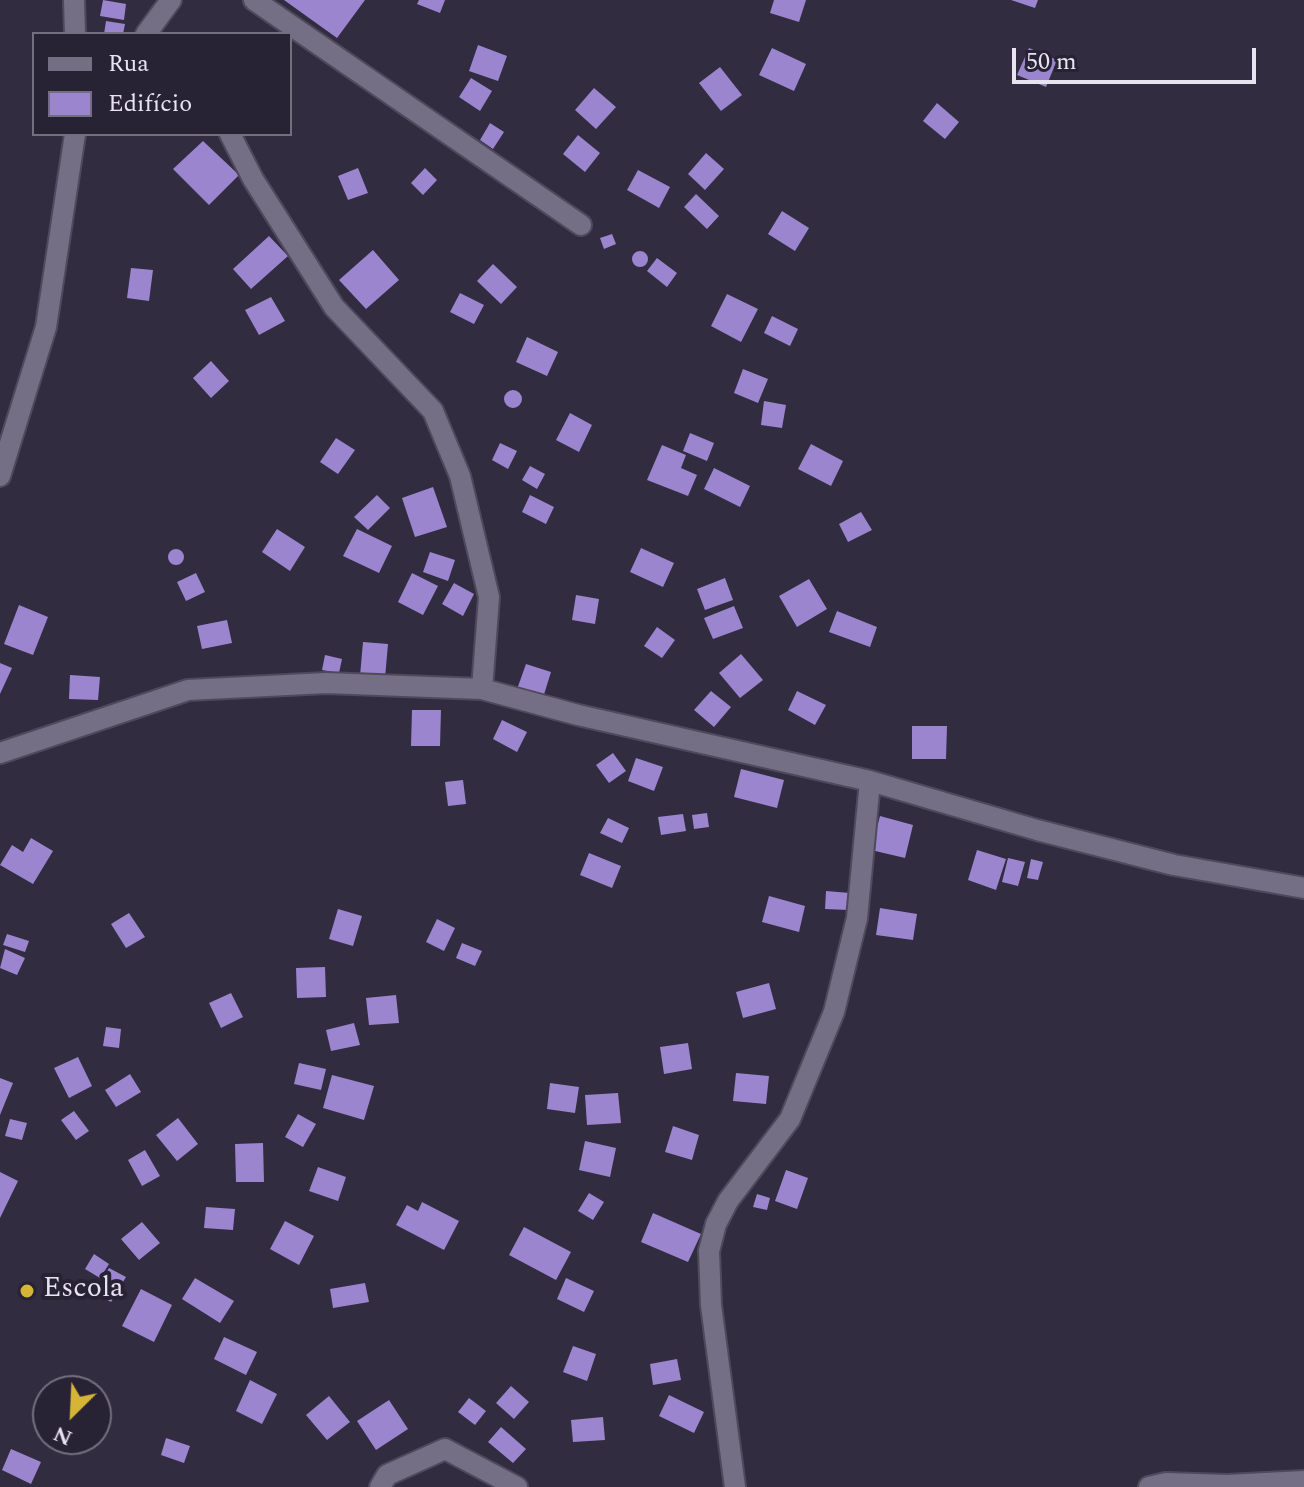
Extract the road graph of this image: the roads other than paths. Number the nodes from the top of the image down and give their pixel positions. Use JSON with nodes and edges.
{"nodes":[{"id":1,"x":74,"y":0,"type":"edge"},
{"id":2,"x":171,"y":0,"type":"edge"},
{"id":3,"x":254,"y":0,"type":"edge"},
{"id":4,"x":75,"y":32,"type":"edge"},
{"id":5,"x":147,"y":32,"type":"edge"},
{"id":6,"x":75,"y":136,"type":"edge"},
{"id":7,"x":231,"y":136,"type":"edge"},
{"id":8,"x":581,"y":225,"type":"dead end"},
{"id":9,"x":0,"y":476,"type":"edge"},
{"id":10,"x":482,"y":689,"type":"junction"},
{"id":11,"x":0,"y":753,"type":"edge"},
{"id":12,"x":870,"y":781,"type":"junction"},
{"id":13,"x":1304,"y":888,"type":"edge"},
{"id":14,"x":1304,"y":1481,"type":"edge"},
{"id":15,"x":380,"y":1487,"type":"edge"},
{"id":16,"x":517,"y":1487,"type":"edge"},
{"id":17,"x":735,"y":1487,"type":"edge"},
{"id":18,"x":1149,"y":1487,"type":"edge"}],
"edges":[{"from":1,"to":4,"type":"street"},
{"from":2,"to":5,"type":"street"},
{"from":3,"to":8,"type":"street"},
{"from":6,"to":9,"type":"street"},
{"from":7,"to":10,"type":"street"},
{"from":10,"to":11,"type":"street"},
{"from":10,"to":12,"type":"street"},
{"from":12,"to":13,"type":"street"},
{"from":12,"to":17,"type":"street"},
{"from":14,"to":18,"type":"street"},
{"from":15,"to":16,"type":"street"}]}
